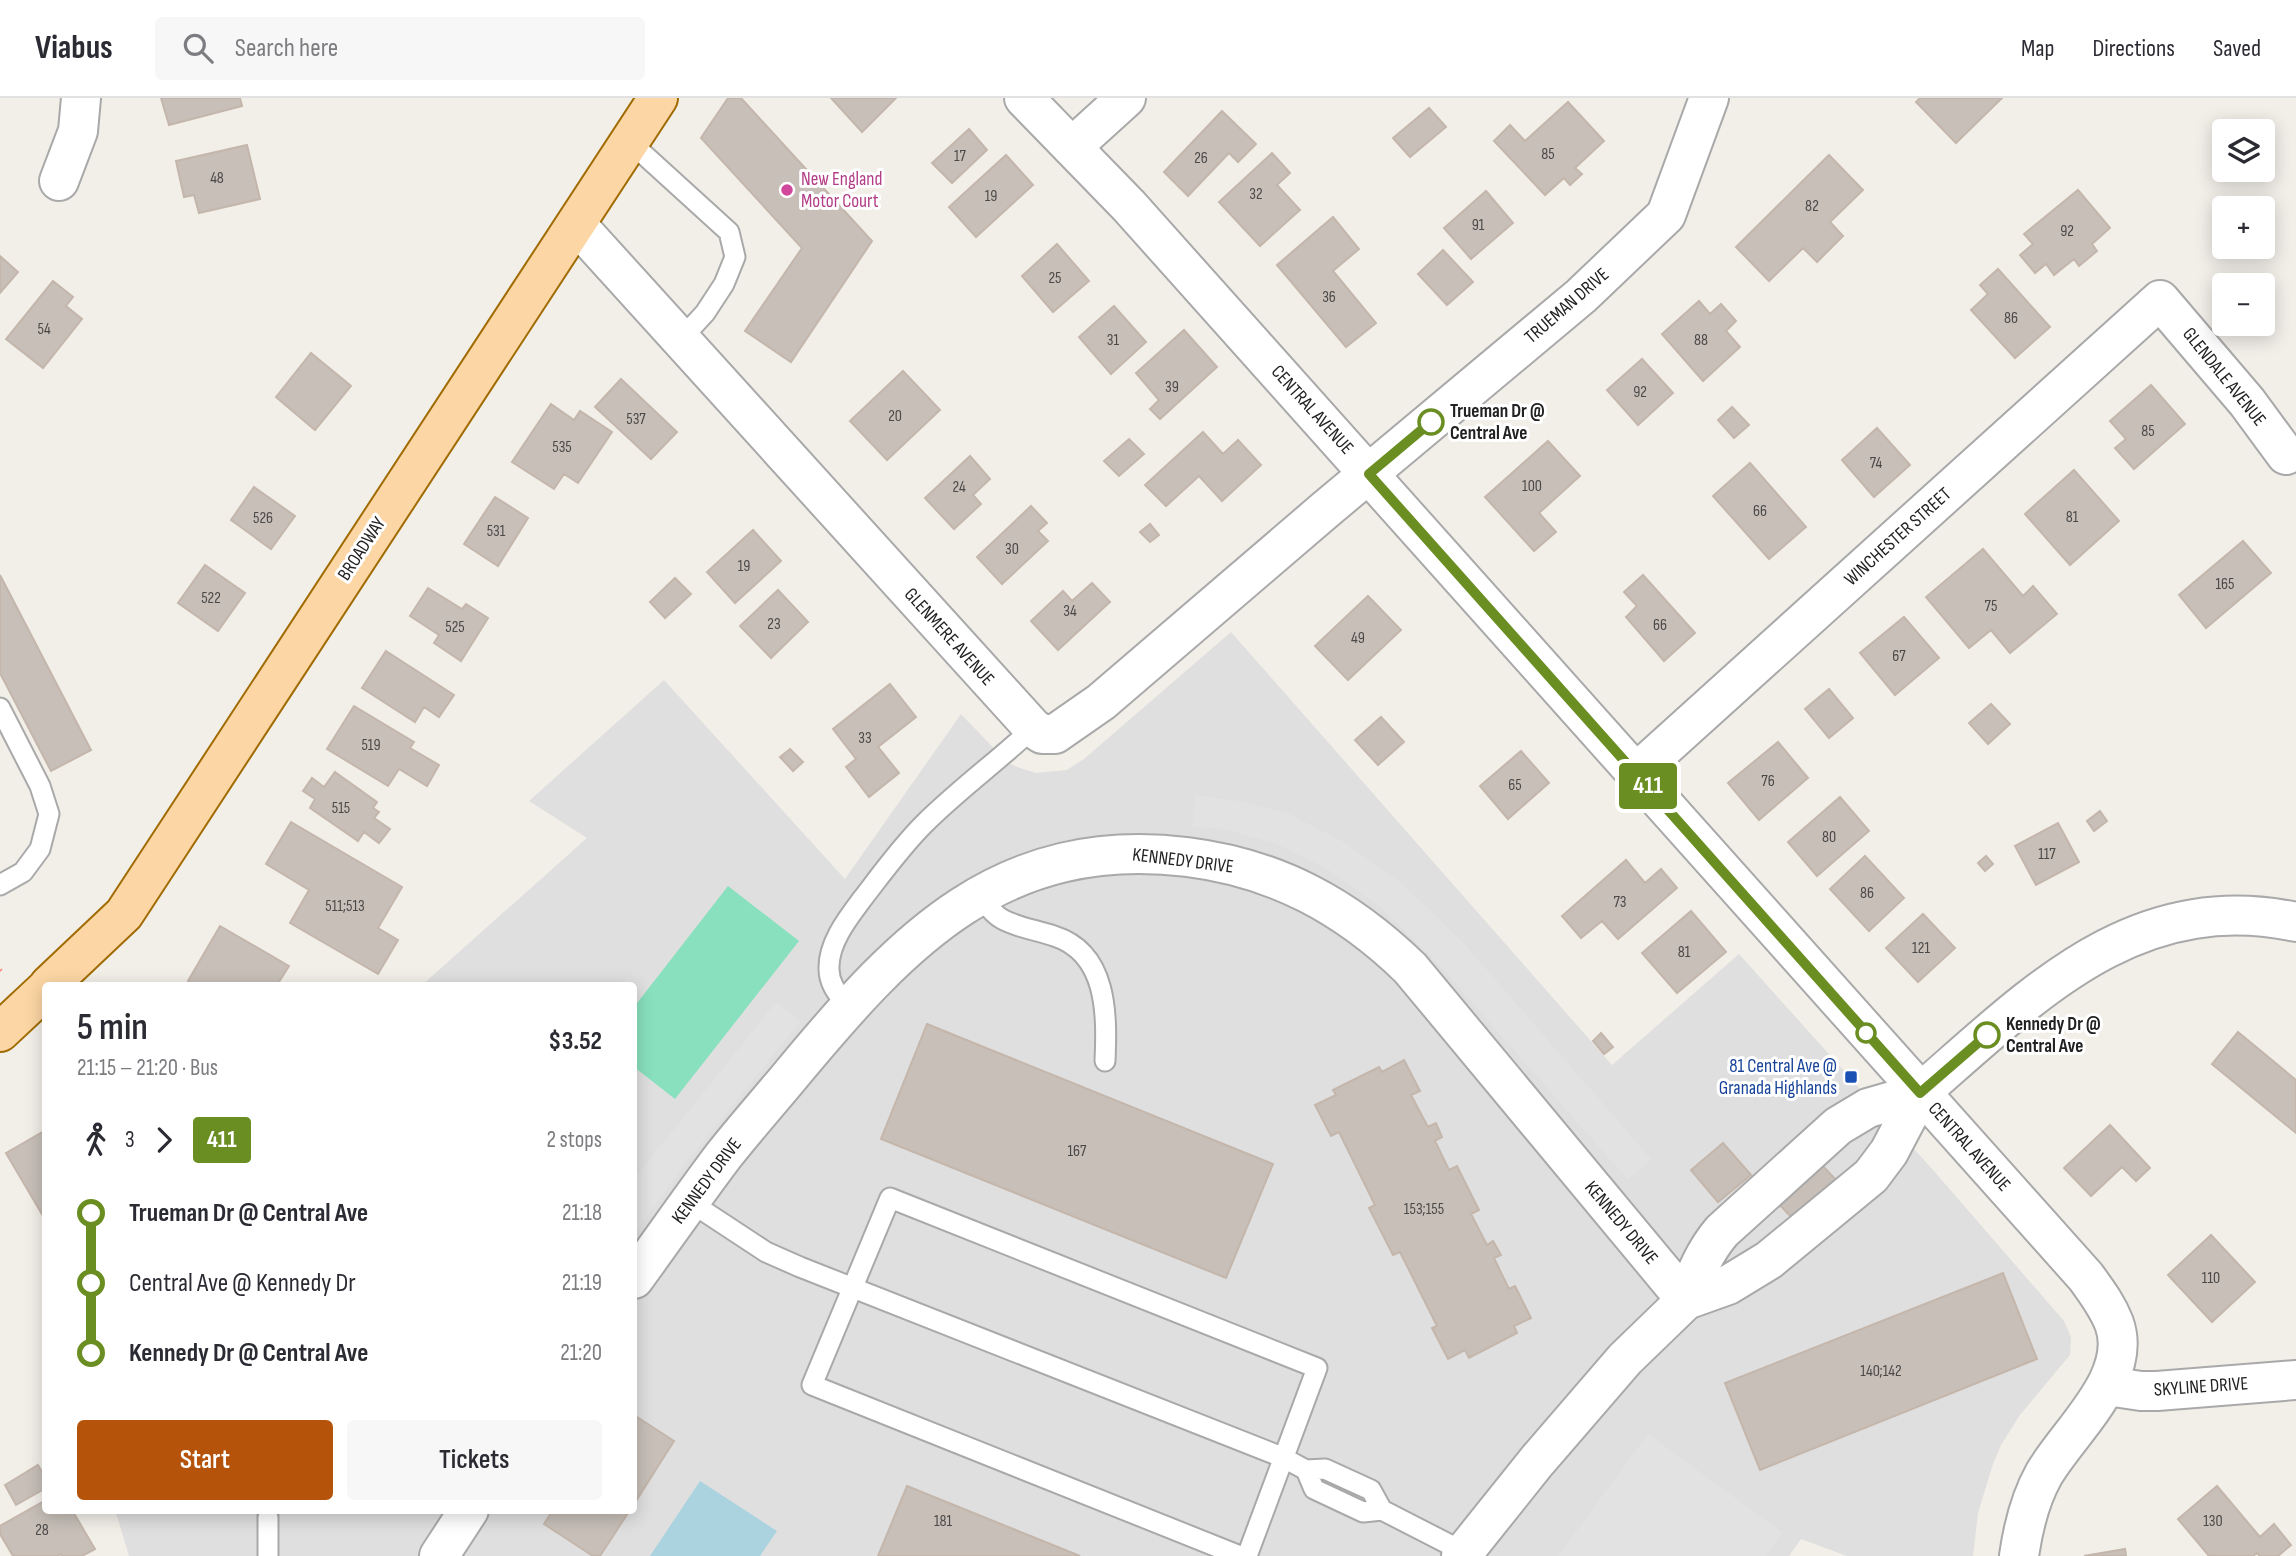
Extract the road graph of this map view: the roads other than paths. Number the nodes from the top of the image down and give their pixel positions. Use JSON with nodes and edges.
{"nodes":[{"id":1,"x":81,"y":98,"type":"edge"},
{"id":2,"x":659,"y":98,"type":"edge"},
{"id":3,"x":1024,"y":98,"type":"edge"},
{"id":4,"x":1126,"y":98,"type":"edge"},
{"id":5,"x":1709,"y":98,"type":"edge"},
{"id":6,"x":629,"y":142,"type":"junction"},
{"id":7,"x":1072,"y":147,"type":"junction"},
{"id":8,"x":59,"y":181,"type":"dead end"},
{"id":9,"x":576,"y":225,"type":"junction"},
{"id":10,"x":2160,"y":300,"type":"joint"},
{"id":11,"x":680,"y":340,"type":"junction"},
{"id":12,"x":2286,"y":456,"type":"dead end"},
{"id":13,"x":1369,"y":474,"type":"junction"},
{"id":14,"x":0,"y":708,"type":"edge"},
{"id":15,"x":1033,"y":728,"type":"junction"},
{"id":16,"x":1636,"y":773,"type":"junction"},
{"id":17,"x":0,"y":885,"type":"edge"},
{"id":18,"x":979,"y":896,"type":"junction"},
{"id":19,"x":2296,"y":922,"type":"edge"},
{"id":20,"x":52,"y":982,"type":"edge"},
{"id":21,"x":42,"y":992,"type":"edge"},
{"id":22,"x":848,"y":1007,"type":"junction"},
{"id":23,"x":0,"y":1032,"type":"edge"},
{"id":24,"x":1105,"y":1061,"type":"dead end"},
{"id":25,"x":1920,"y":1093,"type":"junction"},
{"id":26,"x":690,"y":1202,"type":"junction"},
{"id":27,"x":637,"y":1275,"type":"edge"},
{"id":28,"x":852,"y":1289,"type":"junction"},
{"id":29,"x":1686,"y":1300,"type":"junction"},
{"id":30,"x":2296,"y":1380,"type":"edge"},
{"id":31,"x":2107,"y":1386,"type":"junction"},
{"id":32,"x":1282,"y":1457,"type":"junction"},
{"id":33,"x":465,"y":1514,"type":"edge"},
{"id":34,"x":268,"y":1517,"type":"dead end"},
{"id":35,"x":1463,"y":1554,"type":"edge"},
{"id":36,"x":268,"y":1556,"type":"edge"},
{"id":37,"x":439,"y":1556,"type":"edge"},
{"id":38,"x":1240,"y":1556,"type":"edge"},
{"id":39,"x":1247,"y":1556,"type":"edge"},
{"id":40,"x":2019,"y":1556,"type":"edge"}],
"edges":[{"from":1,"to":8,"type":"street"},
{"from":2,"to":6,"type":"main road","name":"BROADWAY"},
{"from":3,"to":7,"type":"street","name":"CENTRAL AVENUE"},
{"from":4,"to":7,"type":"street"},
{"from":5,"to":13,"type":"street","name":"TRUEMAN DRIVE"},
{"from":6,"to":9,"type":"main road","name":"BROADWAY"},
{"from":6,"to":11,"type":"lane"},
{"from":7,"to":13,"type":"street","name":"CENTRAL AVENUE"},
{"from":9,"to":11,"type":"street","name":"GLENMERE AVENUE"},
{"from":9,"to":20,"type":"main road","name":"BROADWAY"},
{"from":10,"to":12,"type":"street","name":"GLENDALE AVENUE"},
{"from":10,"to":16,"type":"street","name":"WINCHESTER STREET"},
{"from":11,"to":15,"type":"street","name":"GLENMERE AVENUE"},
{"from":13,"to":15,"type":"street"},
{"from":13,"to":16,"type":"street","name":"CENTRAL AVENUE"},
{"from":14,"to":17,"type":"lane"},
{"from":15,"to":22,"type":"lane"},
{"from":16,"to":25,"type":"street","name":"CENTRAL AVENUE"},
{"from":18,"to":22,"type":"street","name":"KENNEDY DRIVE"},
{"from":18,"to":24,"type":"lane"},
{"from":18,"to":29,"type":"street","name":"KENNEDY DRIVE"},
{"from":19,"to":25,"type":"street"},
{"from":21,"to":23,"type":"main road","name":"BROADWAY"},
{"from":22,"to":26,"type":"street","name":"KENNEDY DRIVE"},
{"from":25,"to":29,"type":"street"},
{"from":25,"to":29,"type":"street"},
{"from":25,"to":31,"type":"street","name":"CENTRAL AVENUE"},
{"from":26,"to":27,"type":"street","name":"KENNEDY DRIVE"},
{"from":26,"to":28,"type":"lane"},
{"from":28,"to":32,"type":"lane"},
{"from":28,"to":32,"type":"lane"},
{"from":28,"to":38,"type":"lane"},
{"from":29,"to":35,"type":"street"},
{"from":30,"to":31,"type":"street","name":"SKYLINE DRIVE"},
{"from":31,"to":40,"type":"street","name":"CENTRAL AVENUE"},
{"from":32,"to":35,"type":"lane"},
{"from":32,"to":39,"type":"lane"},
{"from":33,"to":37,"type":"street"},
{"from":34,"to":36,"type":"lane"}]}
